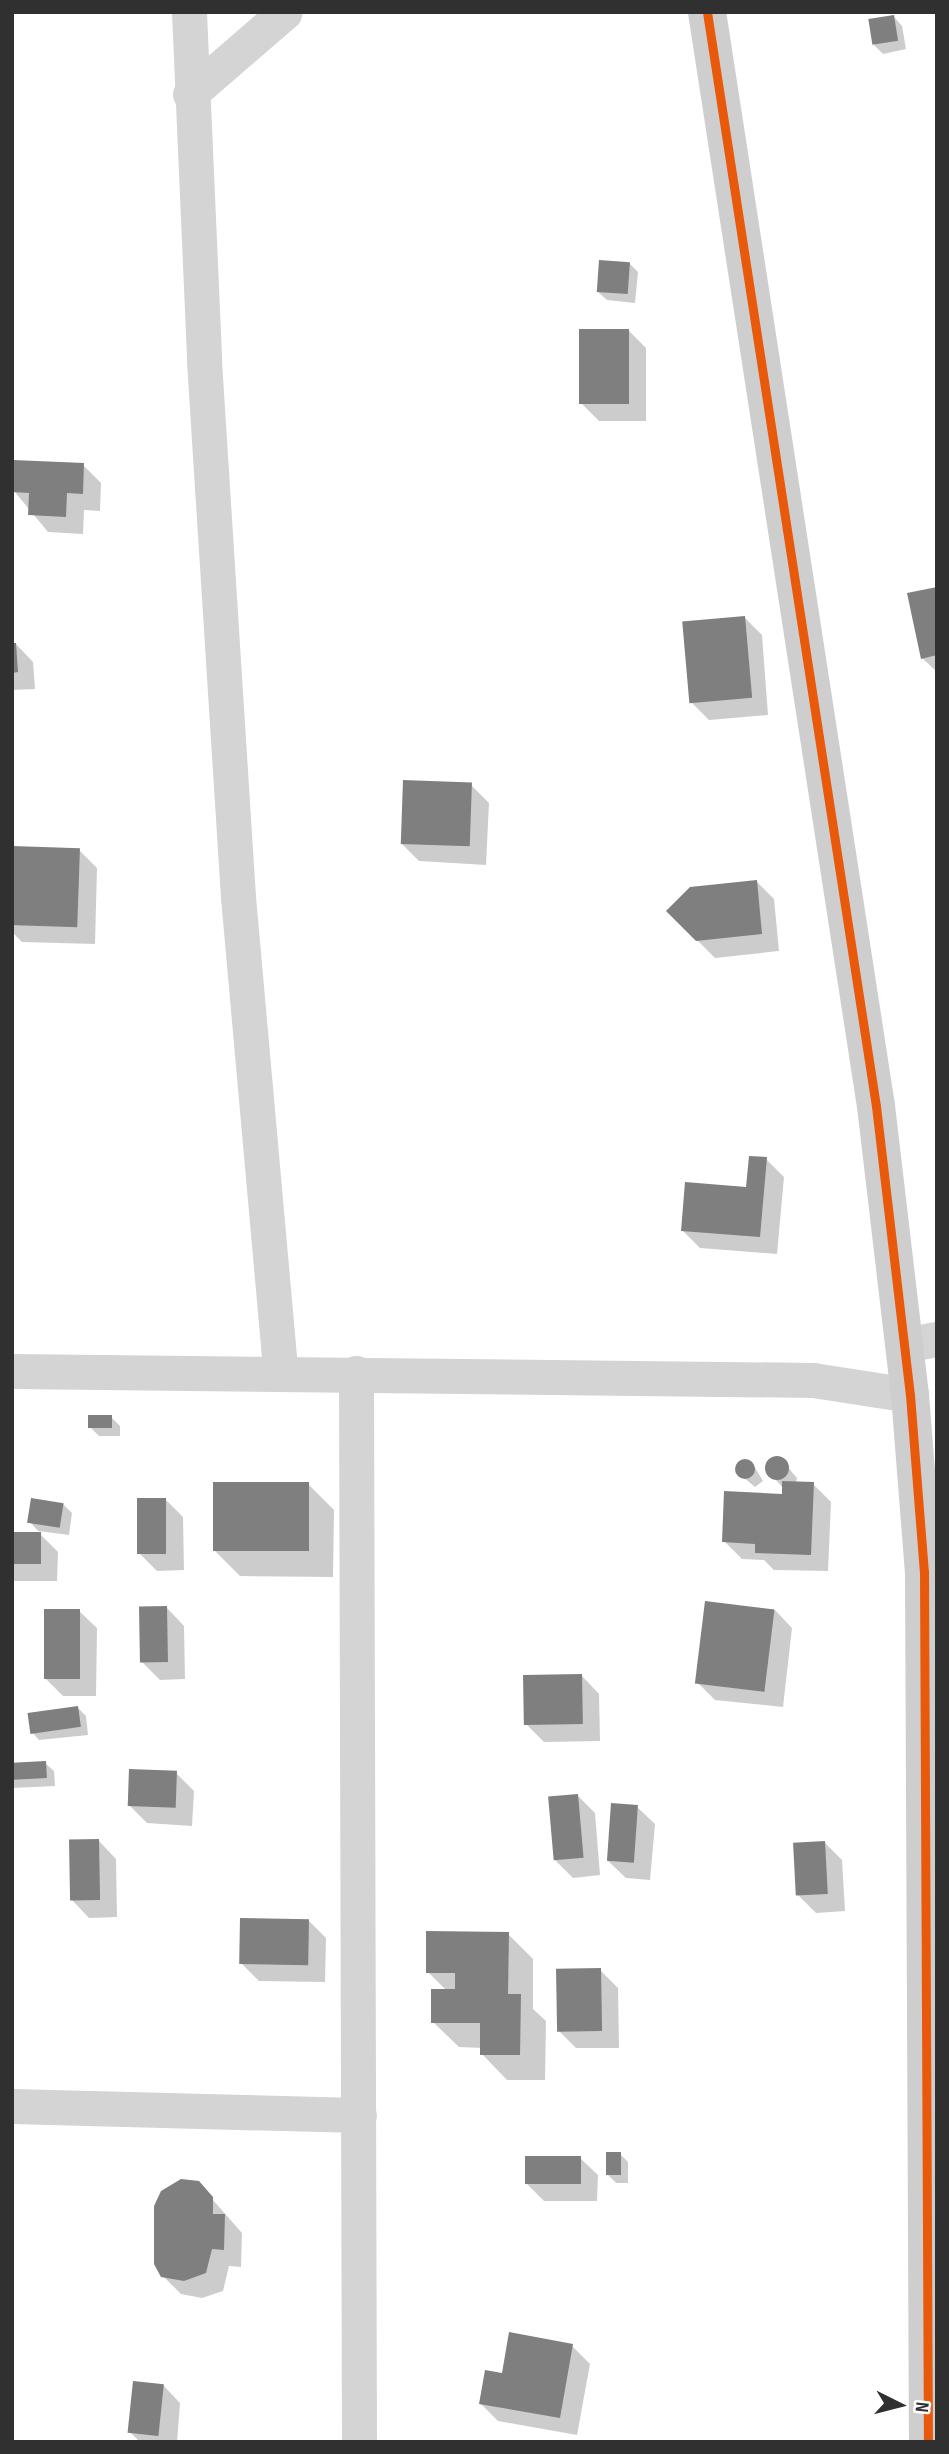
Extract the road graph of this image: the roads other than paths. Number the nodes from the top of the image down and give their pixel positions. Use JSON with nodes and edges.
{"nodes":[{"id":1,"x":189,"y":12,"type":"edge"},
{"id":2,"x":285,"y":12,"type":"edge"},
{"id":3,"x":706,"y":12,"type":"edge"},
{"id":4,"x":190,"y":94,"type":"junction"},
{"id":5,"x":921,"y":1342,"type":"edge"},
{"id":6,"x":12,"y":1371,"type":"edge"},
{"id":7,"x":281,"y":1371,"type":"junction"},
{"id":8,"x":356,"y":1373,"type":"junction"},
{"id":9,"x":910,"y":1395,"type":"junction"},
{"id":10,"x":12,"y":2106,"type":"edge"},
{"id":11,"x":359,"y":2115,"type":"junction"},
{"id":12,"x":359,"y":2442,"type":"edge"},
{"id":13,"x":928,"y":2442,"type":"edge"}],
"edges":[{"from":1,"to":4,"type":"street"},
{"from":2,"to":4,"type":"street"},
{"from":3,"to":5,"type":"street"},
{"from":4,"to":7,"type":"street"},
{"from":5,"to":9,"type":"street"},
{"from":6,"to":7,"type":"street"},
{"from":7,"to":8,"type":"street"},
{"from":8,"to":9,"type":"street"},
{"from":8,"to":11,"type":"street"},
{"from":9,"to":13,"type":"street"},
{"from":10,"to":11,"type":"street"},
{"from":11,"to":12,"type":"street"}]}
